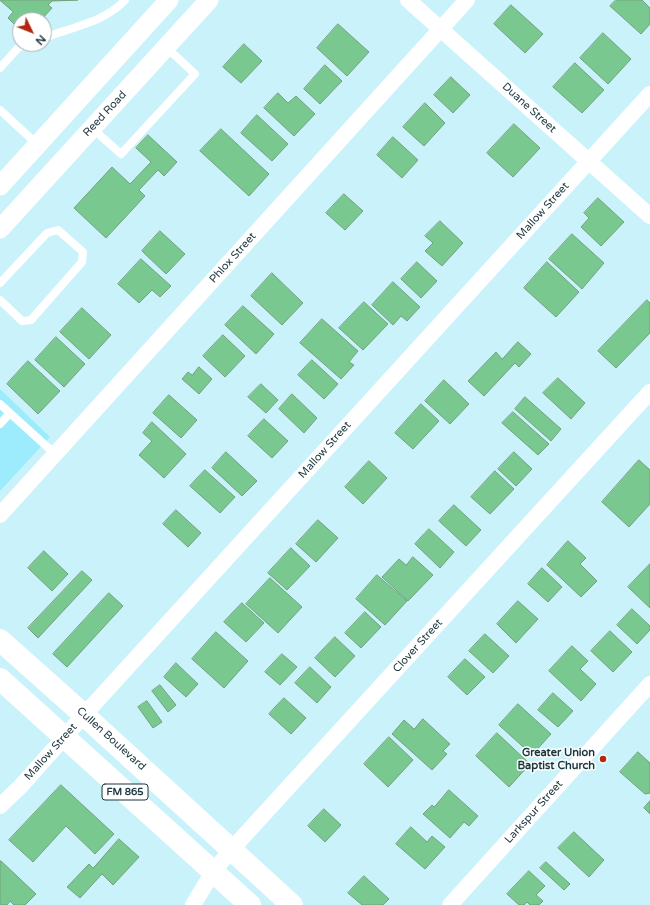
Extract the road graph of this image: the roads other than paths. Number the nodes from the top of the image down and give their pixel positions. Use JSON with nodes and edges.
{"nodes":[{"id":1,"x":125,"y":0,"type":"edge"},
{"id":2,"x":209,"y":0,"type":"edge"},
{"id":3,"x":408,"y":0,"type":"edge"},
{"id":4,"x":467,"y":0,"type":"edge"},
{"id":5,"x":162,"y":2,"type":"edge"},
{"id":6,"x":440,"y":29,"type":"junction"},
{"id":7,"x":52,"y":35,"type":"edge"},
{"id":8,"x":166,"y":47,"type":"junction"},
{"id":9,"x":14,"y":52,"type":"edge"},
{"id":10,"x":115,"y":59,"type":"junction"},
{"id":11,"x":0,"y":68,"type":"edge"},
{"id":12,"x":138,"y":78,"type":"junction"},
{"id":13,"x":650,"y":94,"type":"edge"},
{"id":14,"x":0,"y":110,"type":"edge"},
{"id":15,"x":92,"y":128,"type":"junction"},
{"id":16,"x":38,"y":145,"type":"junction"},
{"id":17,"x":588,"y":162,"type":"junction"},
{"id":18,"x":0,"y":186,"type":"edge"},
{"id":19,"x":650,"y":216,"type":"edge"},
{"id":20,"x":0,"y":229,"type":"edge"},
{"id":21,"x":1,"y":280,"type":"edge"},
{"id":22,"x":0,"y":300,"type":"edge"},
{"id":23,"x":650,"y":392,"type":"edge"},
{"id":24,"x":0,"y":404,"type":"edge"},
{"id":25,"x":10,"y":413,"type":"junction"},
{"id":26,"x":0,"y":424,"type":"edge"},
{"id":27,"x":56,"y":454,"type":"junction"},
{"id":28,"x":0,"y":516,"type":"edge"},
{"id":29,"x":0,"y":640,"type":"edge"},
{"id":30,"x":0,"y":679,"type":"edge"},
{"id":31,"x":650,"y":684,"type":"edge"},
{"id":32,"x":84,"y":715,"type":"junction"},
{"id":33,"x":64,"y":738,"type":"junction"},
{"id":34,"x":0,"y":806,"type":"edge"},
{"id":35,"x":231,"y":850,"type":"junction"},
{"id":36,"x":213,"y":872,"type":"junction"},
{"id":37,"x":193,"y":905,"type":"edge"},
{"id":38,"x":250,"y":905,"type":"edge"},
{"id":39,"x":292,"y":905,"type":"edge"},
{"id":40,"x":450,"y":905,"type":"edge"}],
"edges":[{"from":1,"to":7,"type":"lane"},
{"from":2,"to":8,"type":"street","name":"Reed Road"},
{"from":3,"to":6,"type":"street","name":"Duane Street"},
{"from":4,"to":6,"type":"street","name":"Phlox Street"},
{"from":5,"to":10,"type":"street"},
{"from":6,"to":17,"type":"street","name":"Duane Street"},
{"from":6,"to":27,"type":"street","name":"Phlox Street"},
{"from":8,"to":12,"type":"street","name":"Reed Road"},
{"from":8,"to":15,"type":"lane"},
{"from":9,"to":11,"type":"lane"},
{"from":10,"to":12,"type":"street"},
{"from":10,"to":16,"type":"street"},
{"from":12,"to":15,"type":"street","name":"Reed Road"},
{"from":13,"to":17,"type":"street","name":"Mallow Street"},
{"from":14,"to":16,"type":"lane"},
{"from":15,"to":20,"type":"street","name":"Reed Road"},
{"from":16,"to":18,"type":"street"},
{"from":17,"to":19,"type":"street","name":"Duane Street"},
{"from":17,"to":32,"type":"street","name":"Mallow Street"},
{"from":21,"to":22,"type":"lane"},
{"from":23,"to":35,"type":"street","name":"Clover Street"},
{"from":24,"to":25,"type":"lane"},
{"from":25,"to":26,"type":"lane"},
{"from":25,"to":27,"type":"lane"},
{"from":27,"to":28,"type":"street","name":"Phlox Street"},
{"from":29,"to":32,"type":"main road","name":"Cullen Boulevard","number":"FM 865"},
{"from":30,"to":33,"type":"main road","number":"FM 865"},
{"from":31,"to":40,"type":"street","name":"Larkspur Street"},
{"from":32,"to":33,"type":"street","name":"Mallow Street"},
{"from":32,"to":35,"type":"main road","name":"Cullen Boulevard","number":"FM 865"},
{"from":33,"to":34,"type":"street","name":"Mallow Street"},
{"from":33,"to":36,"type":"main road","number":"FM 865"},
{"from":35,"to":36,"type":"street","name":"Clover Street"},
{"from":35,"to":39,"type":"main road","name":"Cullen Boulevard","number":"FM 865"},
{"from":36,"to":37,"type":"street","name":"Clover Street"},
{"from":36,"to":38,"type":"main road","number":"FM 865"}]}
